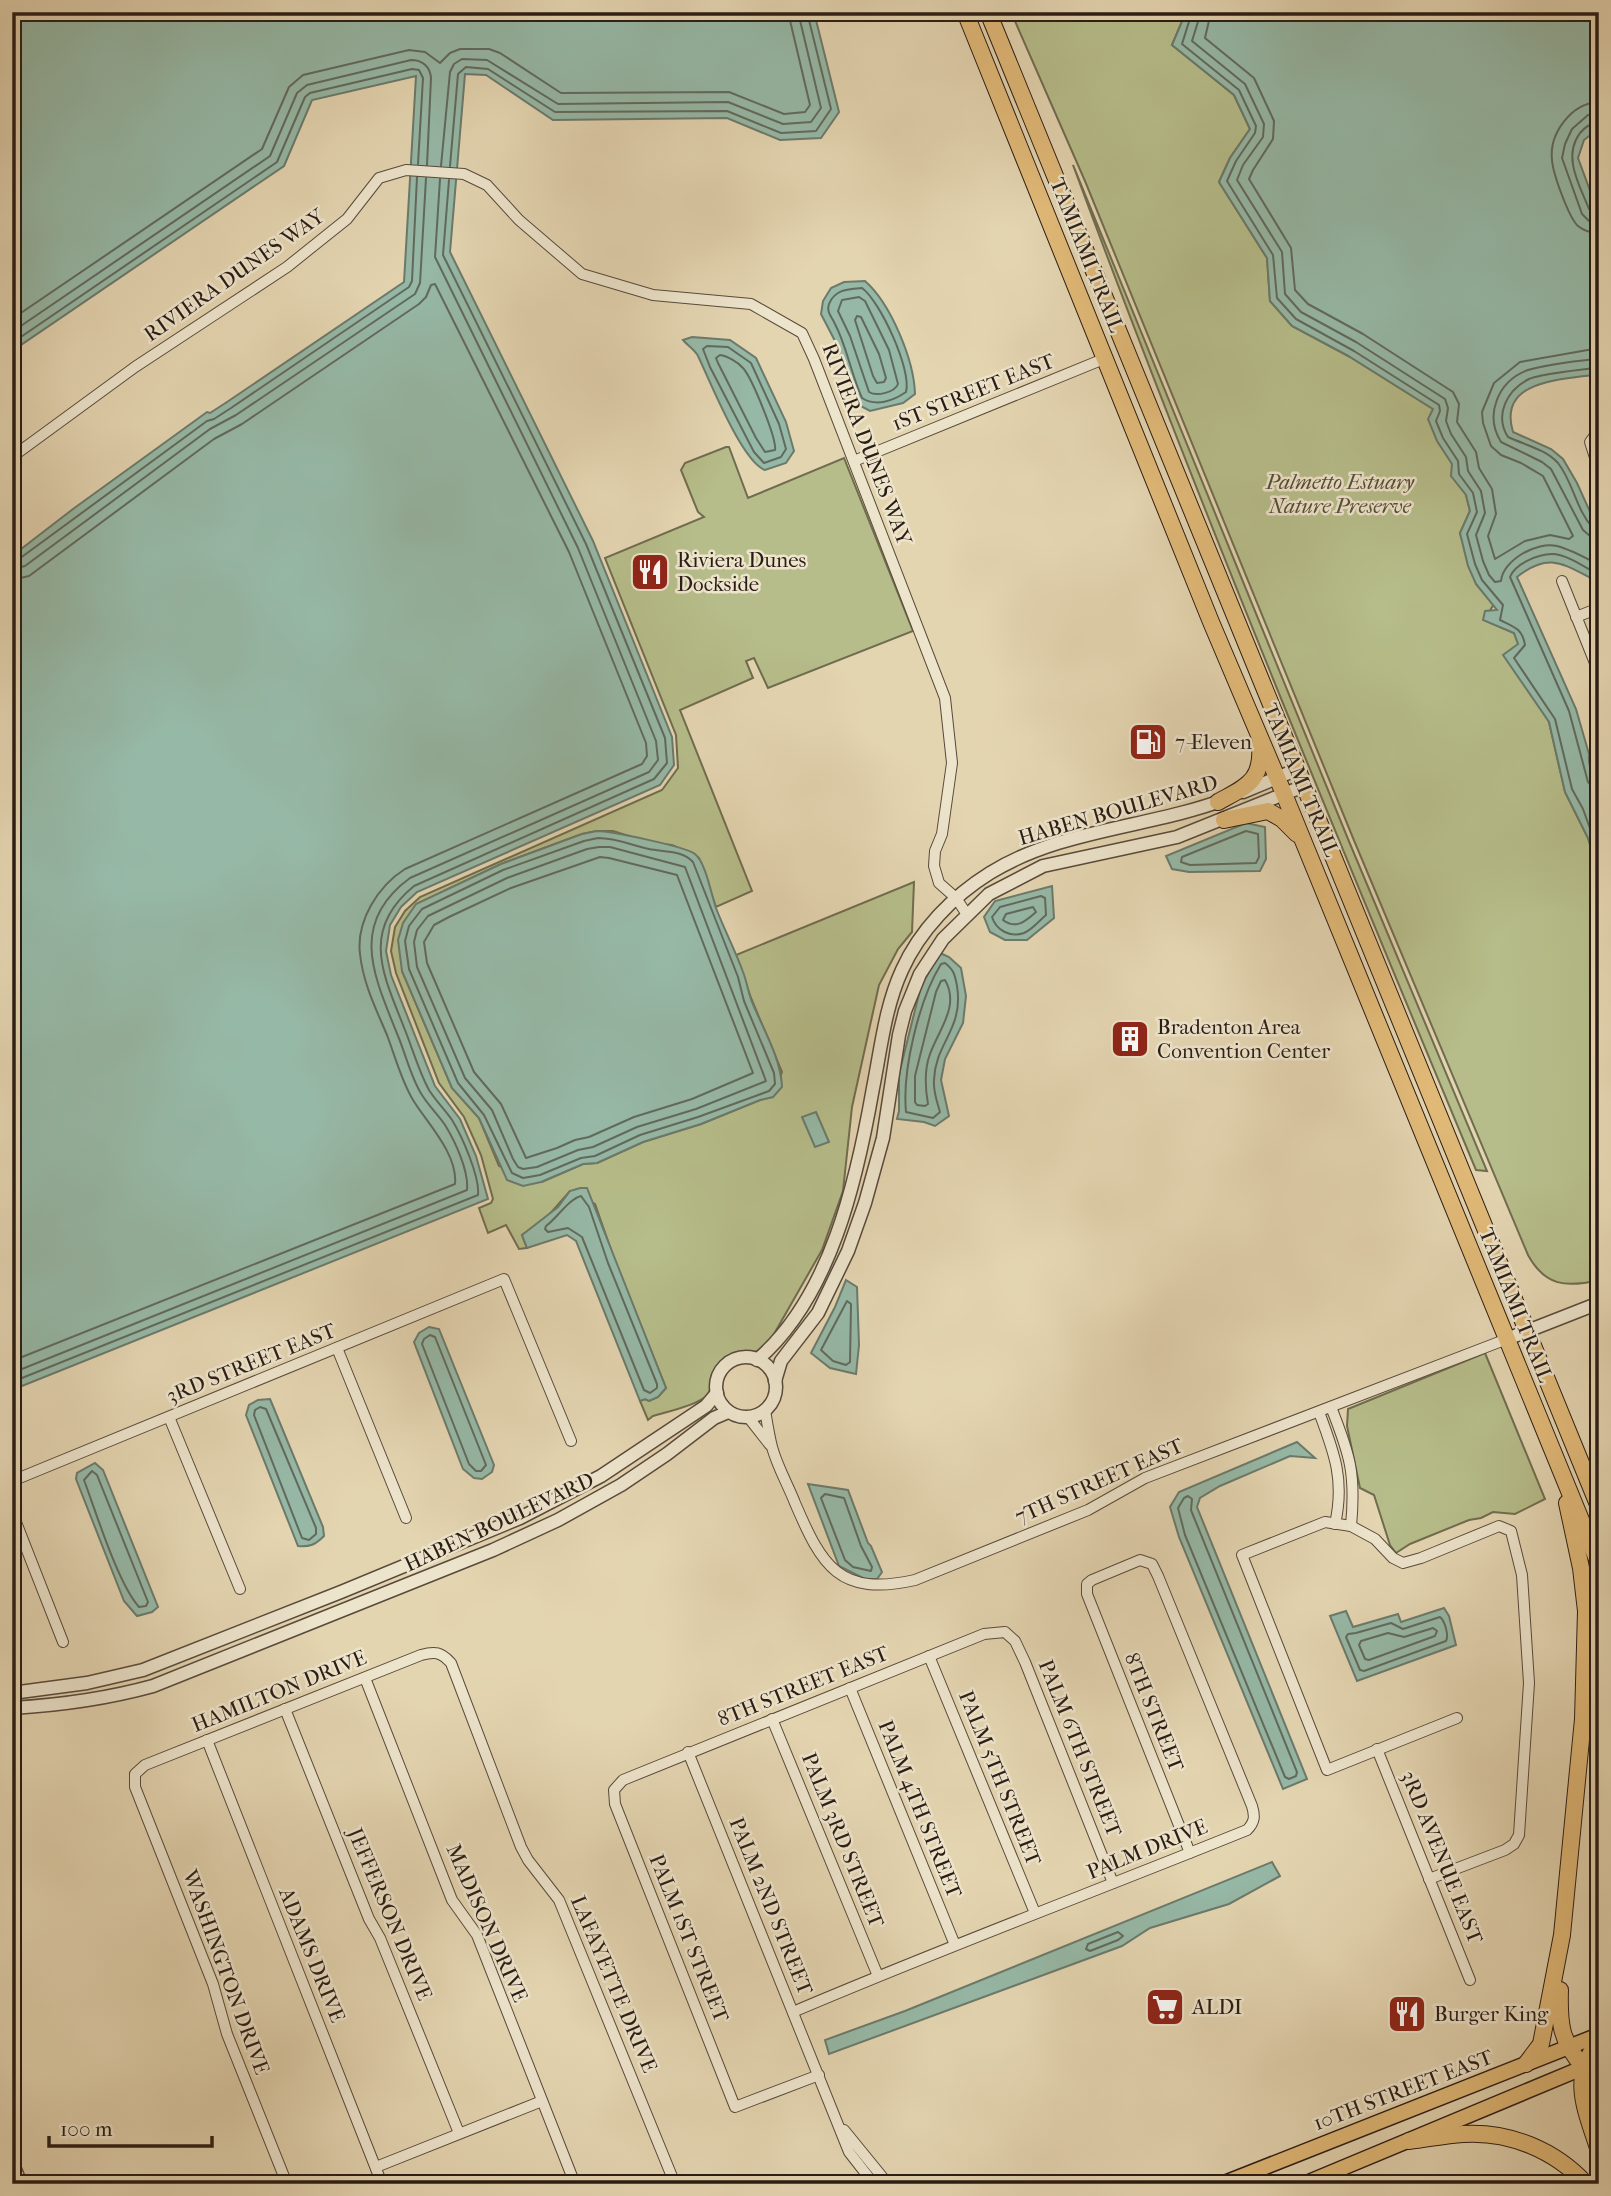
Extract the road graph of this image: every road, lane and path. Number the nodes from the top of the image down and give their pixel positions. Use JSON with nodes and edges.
{"nodes":[{"id":1,"x":965,"y":12,"type":"edge"},
{"id":2,"x":988,"y":12,"type":"edge"},
{"id":3,"x":997,"y":33,"type":"junction"},
{"id":4,"x":976,"y":41,"type":"junction"},
{"id":5,"x":1106,"y":358,"type":"junction"},
{"id":6,"x":1599,"y":430,"type":"edge"},
{"id":7,"x":12,"y":457,"type":"edge"},
{"id":8,"x":854,"y":461,"type":"junction"},
{"id":9,"x":1599,"y":470,"type":"edge"},
{"id":10,"x":1562,"y":581,"type":"dead end"},
{"id":11,"x":1599,"y":608,"type":"edge"},
{"id":12,"x":1576,"y":617,"type":"junction"},
{"id":13,"x":1599,"y":673,"type":"edge"},
{"id":14,"x":1259,"y":735,"type":"junction"},
{"id":15,"x":1298,"y":769,"type":"junction"},
{"id":16,"x":1278,"y":778,"type":"junction"},
{"id":17,"x":1304,"y":786,"type":"junction"},
{"id":18,"x":1284,"y":794,"type":"junction"},
{"id":19,"x":1218,"y":802,"type":"junction"},
{"id":20,"x":1224,"y":820,"type":"junction"},
{"id":21,"x":1305,"y":844,"type":"junction"},
{"id":22,"x":956,"y":898,"type":"junction"},
{"id":23,"x":966,"y":913,"type":"junction"},
{"id":24,"x":866,"y":1127,"type":"junction"},
{"id":25,"x":883,"y":1138,"type":"junction"},
{"id":26,"x":1599,"y":1303,"type":"edge"},
{"id":27,"x":1527,"y":1331,"type":"junction"},
{"id":28,"x":1507,"y":1339,"type":"junction"},
{"id":29,"x":337,"y":1348,"type":"junction"},
{"id":30,"x":757,"y":1360,"type":"junction"},
{"id":31,"x":775,"y":1381,"type":"junction"},
{"id":32,"x":717,"y":1393,"type":"junction"},
{"id":33,"x":1331,"y":1407,"type":"junction"},
{"id":34,"x":765,"y":1410,"type":"junction"},
{"id":35,"x":728,"y":1412,"type":"junction"},
{"id":36,"x":1319,"y":1412,"type":"junction"},
{"id":37,"x":169,"y":1417,"type":"junction"},
{"id":38,"x":748,"y":1417,"type":"junction"},
{"id":39,"x":571,"y":1441,"type":"dead end"},
{"id":40,"x":772,"y":1448,"type":"junction"},
{"id":41,"x":1349,"y":1450,"type":"junction"},
{"id":42,"x":1335,"y":1454,"type":"junction"},
{"id":43,"x":1558,"y":1463,"type":"junction"},
{"id":44,"x":12,"y":1481,"type":"edge"},
{"id":45,"x":1340,"y":1493,"type":"junction"},
{"id":46,"x":1354,"y":1494,"type":"junction"},
{"id":47,"x":1598,"y":1503,"type":"edge"},
{"id":48,"x":12,"y":1512,"type":"edge"},
{"id":49,"x":406,"y":1518,"type":"dead end"},
{"id":50,"x":1335,"y":1524,"type":"junction"},
{"id":51,"x":1351,"y":1526,"type":"junction"},
{"id":52,"x":1152,"y":1564,"type":"joint"},
{"id":53,"x":1599,"y":1564,"type":"edge"},
{"id":54,"x":240,"y":1589,"type":"dead end"},
{"id":55,"x":341,"y":1592,"type":"junction"},
{"id":56,"x":349,"y":1609,"type":"junction"},
{"id":57,"x":1005,"y":1632,"type":"joint"},
{"id":58,"x":63,"y":1642,"type":"dead end"},
{"id":59,"x":441,"y":1653,"type":"joint"},
{"id":60,"x":929,"y":1656,"type":"junction"},
{"id":61,"x":365,"y":1678,"type":"junction"},
{"id":62,"x":850,"y":1688,"type":"junction"},
{"id":63,"x":12,"y":1693,"type":"edge"},
{"id":64,"x":12,"y":1708,"type":"edge"},
{"id":65,"x":285,"y":1709,"type":"junction"},
{"id":66,"x":1457,"y":1718,"type":"dead end"},
{"id":67,"x":772,"y":1719,"type":"junction"},
{"id":68,"x":207,"y":1740,"type":"junction"},
{"id":69,"x":1377,"y":1749,"type":"junction"},
{"id":70,"x":688,"y":1752,"type":"junction"},
{"id":71,"x":135,"y":1774,"type":"joint"},
{"id":72,"x":618,"y":1784,"type":"joint"},
{"id":73,"x":1190,"y":1853,"type":"junction"},
{"id":74,"x":1429,"y":1879,"type":"junction"},
{"id":75,"x":1113,"y":1883,"type":"junction"},
{"id":76,"x":1035,"y":1913,"type":"junction"},
{"id":77,"x":1562,"y":1935,"type":"junction"},
{"id":78,"x":955,"y":1945,"type":"junction"},
{"id":79,"x":878,"y":1976,"type":"junction"},
{"id":80,"x":1470,"y":1980,"type":"dead end"},
{"id":81,"x":793,"y":2012,"type":"junction"},
{"id":82,"x":1599,"y":2035,"type":"edge"},
{"id":83,"x":1599,"y":2040,"type":"edge"},
{"id":84,"x":1569,"y":2047,"type":"junction"},
{"id":85,"x":1526,"y":2064,"type":"junction"},
{"id":86,"x":1591,"y":2064,"type":"edge"},
{"id":87,"x":819,"y":2075,"type":"junction"},
{"id":88,"x":542,"y":2101,"type":"junction"},
{"id":89,"x":834,"y":2116,"type":"junction"},
{"id":90,"x":459,"y":2133,"type":"junction"},
{"id":91,"x":1409,"y":2141,"type":"junction"},
{"id":92,"x":1599,"y":2151,"type":"edge"},
{"id":93,"x":12,"y":2162,"type":"edge"},
{"id":94,"x":376,"y":2168,"type":"junction"},
{"id":95,"x":21,"y":2184,"type":"edge"},
{"id":96,"x":287,"y":2184,"type":"edge"},
{"id":97,"x":382,"y":2184,"type":"edge"},
{"id":98,"x":575,"y":2184,"type":"edge"},
{"id":99,"x":675,"y":2184,"type":"edge"},
{"id":100,"x":874,"y":2184,"type":"edge"},
{"id":101,"x":888,"y":2184,"type":"edge"},
{"id":102,"x":1222,"y":2184,"type":"edge"},
{"id":103,"x":1304,"y":2184,"type":"edge"},
{"id":104,"x":1586,"y":2184,"type":"edge"}],
"edges":[{"from":1,"to":4,"type":"highway","name":"TAMIAMI TRAIL"},
{"from":2,"to":3,"type":"highway","name":"TAMIAMI TRAIL"},
{"from":3,"to":4,"type":"street"},
{"from":3,"to":15,"type":"highway","name":"TAMIAMI TRAIL"},
{"from":4,"to":5,"type":"highway","name":"TAMIAMI TRAIL"},
{"from":5,"to":8,"type":"street","name":"1ST STREET EAST"},
{"from":5,"to":14,"type":"highway","name":"TAMIAMI TRAIL"},
{"from":6,"to":9,"type":"street"},
{"from":7,"to":8,"type":"street","name":"RIVIERA DUNES WAY"},
{"from":8,"to":22,"type":"street","name":"RIVIERA DUNES WAY"},
{"from":10,"to":12,"type":"street"},
{"from":11,"to":12,"type":"street"},
{"from":12,"to":13,"type":"street"},
{"from":14,"to":16,"type":"highway","name":"TAMIAMI TRAIL"},
{"from":14,"to":19,"type":"highway"},
{"from":15,"to":16,"type":"street","name":"HABEN BOULEVARD"},
{"from":15,"to":17,"type":"highway","name":"TAMIAMI TRAIL"},
{"from":16,"to":18,"type":"highway","name":"TAMIAMI TRAIL"},
{"from":16,"to":19,"type":"street","name":"HABEN BOULEVARD"},
{"from":17,"to":18,"type":"street","name":"HABEN BOULEVARD"},
{"from":17,"to":27,"type":"highway","name":"TAMIAMI TRAIL"},
{"from":18,"to":20,"type":"street","name":"HABEN BOULEVARD"},
{"from":18,"to":21,"type":"highway","name":"TAMIAMI TRAIL"},
{"from":19,"to":22,"type":"street","name":"HABEN BOULEVARD"},
{"from":20,"to":21,"type":"highway"},
{"from":20,"to":23,"type":"street","name":"HABEN BOULEVARD"},
{"from":21,"to":28,"type":"highway","name":"TAMIAMI TRAIL"},
{"from":22,"to":23,"type":"street"},
{"from":22,"to":24,"type":"street","name":"HABEN BOULEVARD"},
{"from":23,"to":25,"type":"street","name":"HABEN BOULEVARD"},
{"from":24,"to":25,"type":"street"},
{"from":24,"to":30,"type":"street","name":"HABEN BOULEVARD"},
{"from":25,"to":31,"type":"street","name":"HABEN BOULEVARD"},
{"from":26,"to":27,"type":"street"},
{"from":27,"to":28,"type":"street"},
{"from":27,"to":47,"type":"highway","name":"TAMIAMI TRAIL"},
{"from":28,"to":33,"type":"street","name":"7TH STREET EAST"},
{"from":28,"to":43,"type":"highway","name":"TAMIAMI TRAIL"},
{"from":29,"to":37,"type":"street","name":"3RD STREET EAST"},
{"from":29,"to":39,"type":"street","name":"3RD STREET EAST"},
{"from":29,"to":49,"type":"street"},
{"from":30,"to":31,"type":"street"},
{"from":30,"to":32,"type":"street"},
{"from":31,"to":34,"type":"street"},
{"from":32,"to":35,"type":"street"},
{"from":32,"to":55,"type":"street","name":"HABEN BOULEVARD"},
{"from":33,"to":36,"type":"street","name":"7TH STREET EAST"},
{"from":33,"to":41,"type":"street"},
{"from":34,"to":38,"type":"street"},
{"from":34,"to":40,"type":"street","name":"7TH STREET EAST"},
{"from":35,"to":38,"type":"street"},
{"from":35,"to":56,"type":"street","name":"HABEN BOULEVARD"},
{"from":36,"to":40,"type":"street","name":"7TH STREET EAST"},
{"from":36,"to":42,"type":"street"},
{"from":37,"to":44,"type":"street","name":"3RD STREET EAST"},
{"from":37,"to":54,"type":"street"},
{"from":38,"to":40,"type":"street","name":"7TH STREET EAST"},
{"from":41,"to":42,"type":"street"},
{"from":41,"to":46,"type":"street"},
{"from":42,"to":45,"type":"street"},
{"from":43,"to":53,"type":"highway","name":"TAMIAMI TRAIL"},
{"from":43,"to":77,"type":"highway"},
{"from":45,"to":46,"type":"street"},
{"from":45,"to":50,"type":"street"},
{"from":46,"to":51,"type":"street"},
{"from":48,"to":58,"type":"street"},
{"from":50,"to":51,"type":"street"},
{"from":50,"to":69,"type":"street"},
{"from":51,"to":74,"type":"street"},
{"from":52,"to":73,"type":"street","name":"PALM DRIVE"},
{"from":52,"to":73,"type":"street","name":"8TH STREET"},
{"from":55,"to":56,"type":"street"},
{"from":55,"to":63,"type":"street","name":"HABEN BOULEVARD"},
{"from":56,"to":64,"type":"street","name":"HABEN BOULEVARD"},
{"from":57,"to":60,"type":"street","name":"8TH STREET EAST"},
{"from":57,"to":75,"type":"street","name":"PALM 6TH STREET"},
{"from":59,"to":61,"type":"street","name":"HAMILTON DRIVE"},
{"from":59,"to":99,"type":"street","name":"LAFAYETTE DRIVE"},
{"from":60,"to":62,"type":"street","name":"8TH STREET EAST"},
{"from":60,"to":76,"type":"street","name":"PALM 5TH STREET"},
{"from":61,"to":65,"type":"street","name":"HAMILTON DRIVE"},
{"from":61,"to":88,"type":"street","name":"MADISON DRIVE"},
{"from":62,"to":67,"type":"street","name":"8TH STREET EAST"},
{"from":62,"to":78,"type":"street","name":"PALM 4TH STREET"},
{"from":65,"to":68,"type":"street","name":"HAMILTON DRIVE"},
{"from":65,"to":90,"type":"street","name":"JEFFERSON DRIVE"},
{"from":66,"to":69,"type":"street"},
{"from":67,"to":70,"type":"street","name":"8TH STREET EAST"},
{"from":67,"to":79,"type":"street","name":"PALM 3RD STREET"},
{"from":68,"to":71,"type":"street","name":"HAMILTON DRIVE"},
{"from":68,"to":94,"type":"street","name":"ADAMS DRIVE"},
{"from":69,"to":74,"type":"street","name":"3RD AVENUE EAST"},
{"from":70,"to":72,"type":"street","name":"8TH STREET EAST"},
{"from":70,"to":81,"type":"street","name":"PALM 2ND STREET"},
{"from":71,"to":96,"type":"street","name":"WASHINGTON DRIVE"},
{"from":72,"to":87,"type":"street","name":"PALM 1ST STREET"},
{"from":73,"to":75,"type":"street","name":"PALM DRIVE"},
{"from":74,"to":80,"type":"street","name":"3RD AVENUE EAST"},
{"from":75,"to":76,"type":"street","name":"PALM DRIVE"},
{"from":76,"to":78,"type":"street","name":"PALM DRIVE"},
{"from":77,"to":84,"type":"highway"},
{"from":77,"to":85,"type":"highway"},
{"from":78,"to":79,"type":"street","name":"PALM DRIVE"},
{"from":79,"to":81,"type":"street","name":"PALM DRIVE"},
{"from":81,"to":87,"type":"street","name":"PALM 2ND STREET"},
{"from":82,"to":84,"type":"main road","name":"10TH STREET EAST"},
{"from":83,"to":86,"type":"highway"},
{"from":84,"to":85,"type":"main road","name":"10TH STREET EAST"},
{"from":84,"to":86,"type":"highway"},
{"from":85,"to":102,"type":"main road","name":"10TH STREET EAST"},
{"from":86,"to":91,"type":"main road"},
{"from":86,"to":92,"type":"highway"},
{"from":87,"to":89,"type":"street","name":"PALM 2ND STREET"},
{"from":88,"to":90,"type":"street"},
{"from":88,"to":98,"type":"street","name":"MADISON DRIVE"},
{"from":89,"to":100,"type":"street"},
{"from":89,"to":101,"type":"street"},
{"from":90,"to":94,"type":"street"},
{"from":91,"to":103,"type":"main road"},
{"from":91,"to":104,"type":"highway"},
{"from":93,"to":95,"type":"street"},
{"from":94,"to":97,"type":"street","name":"ADAMS DRIVE"}]}
